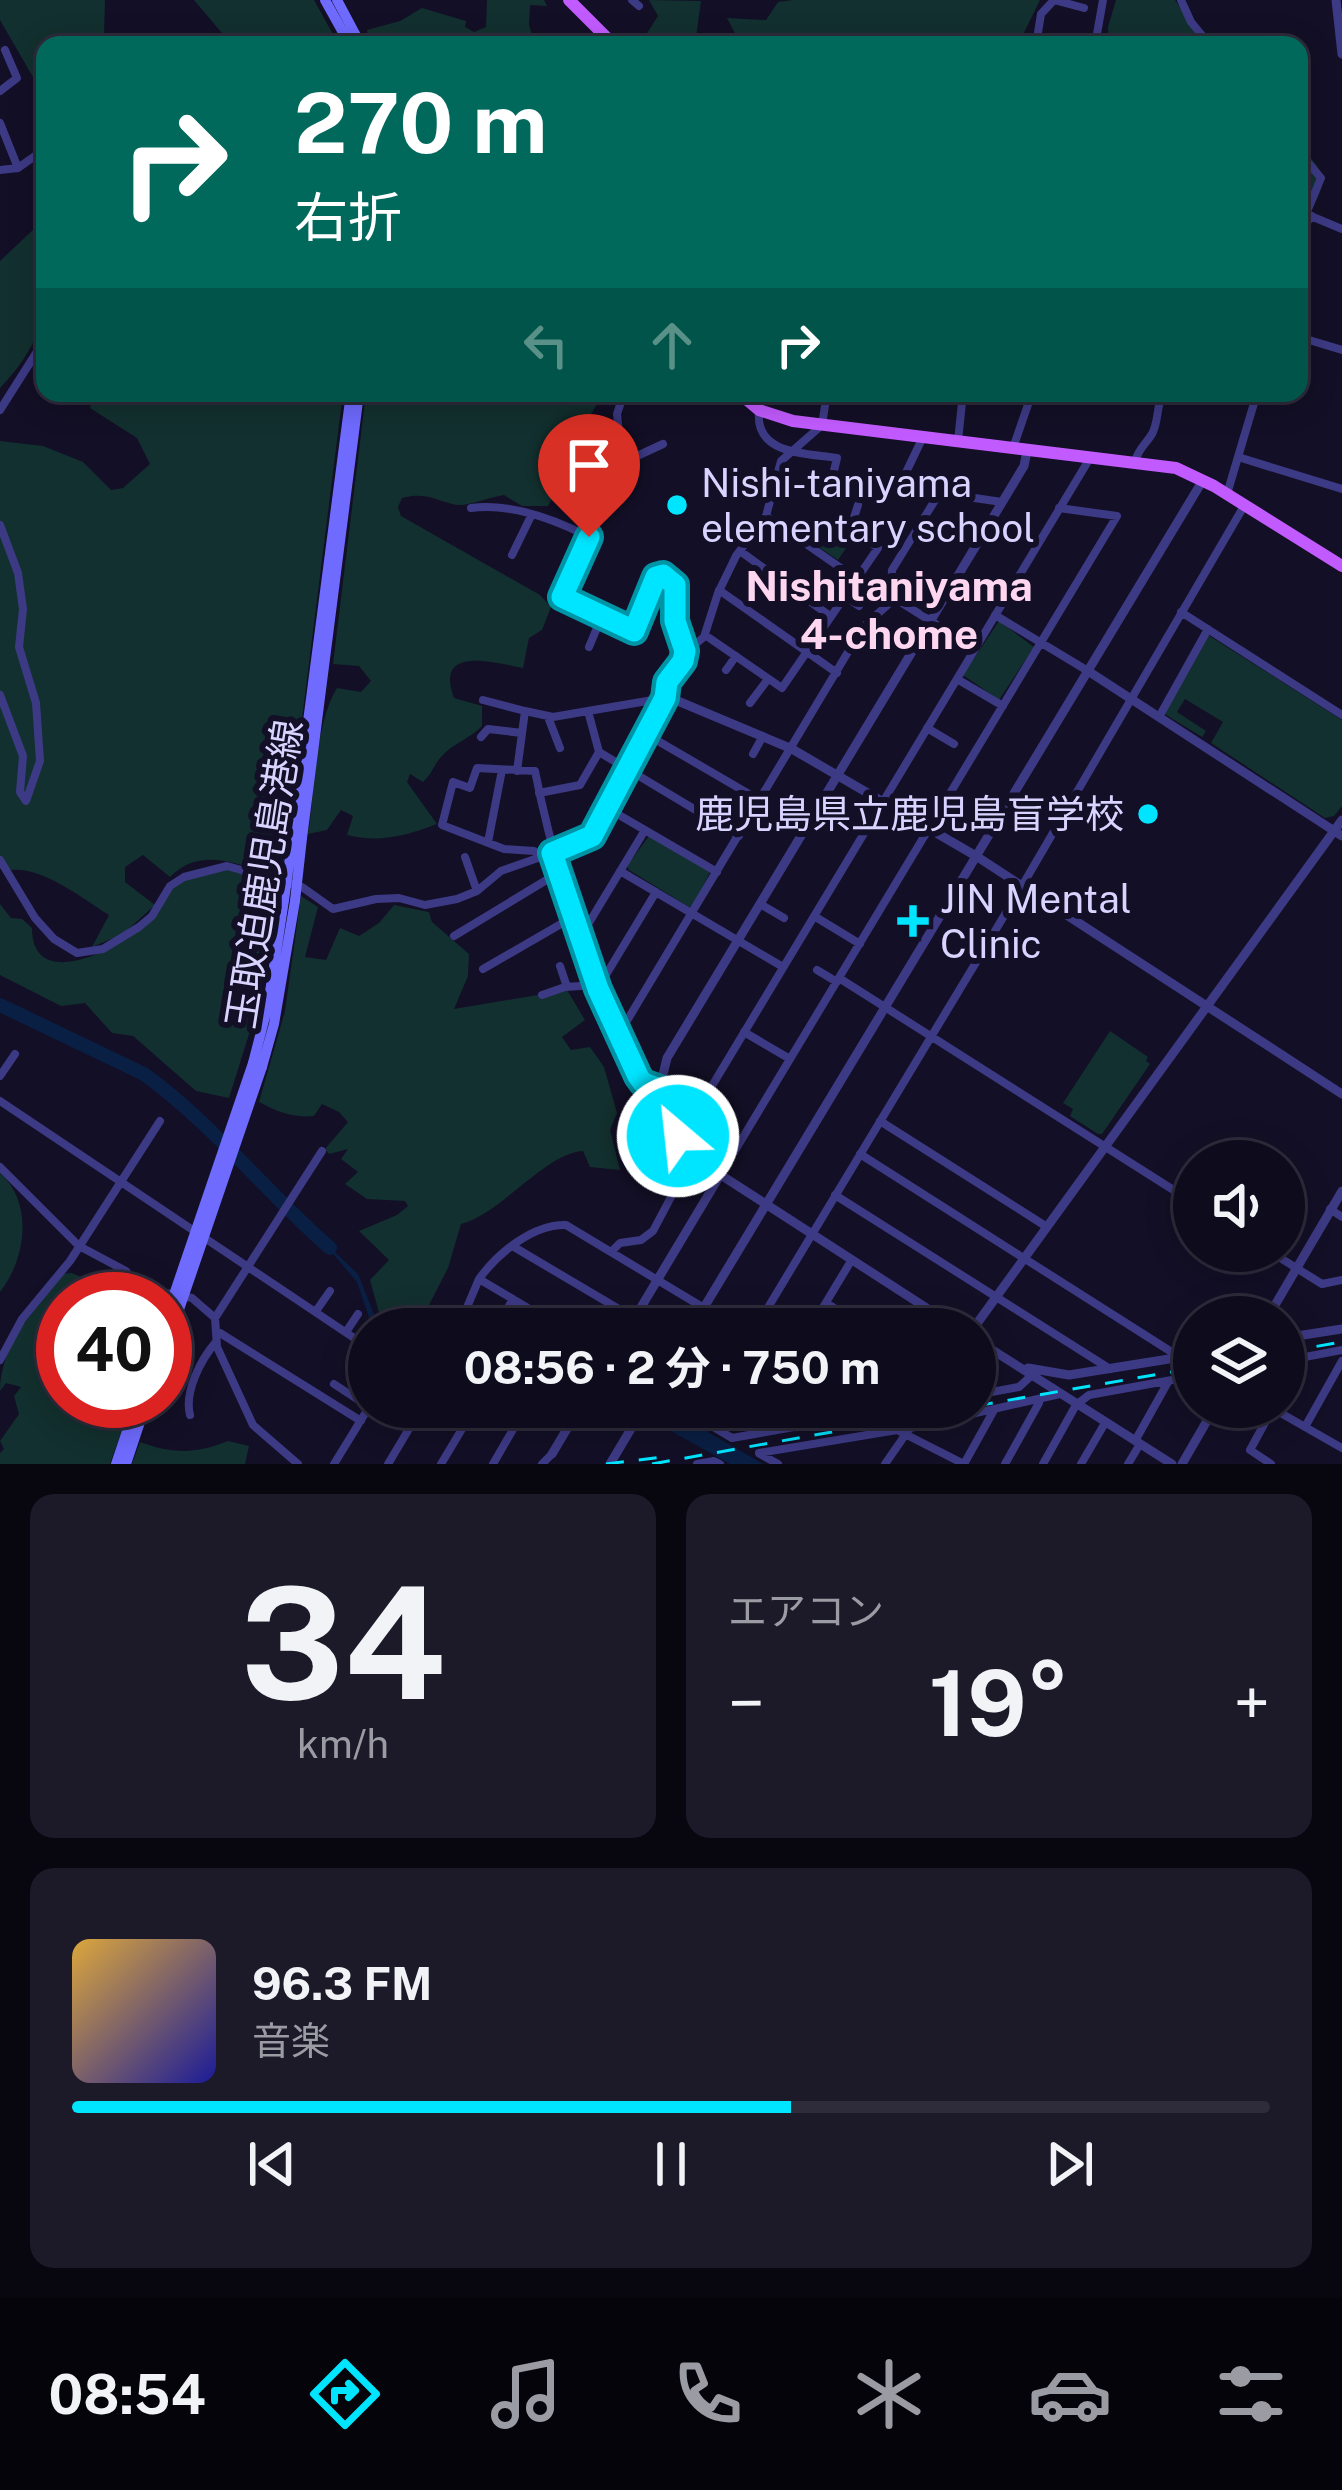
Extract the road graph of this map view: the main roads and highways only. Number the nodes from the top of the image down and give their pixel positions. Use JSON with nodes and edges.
{"nodes":[{"id":1,"x":326,"y":0,"type":"edge"},
{"id":2,"x":337,"y":0,"type":"edge"},
{"id":3,"x":569,"y":0,"type":"edge"},
{"id":4,"x":345,"y":36,"type":"edge"},
{"id":5,"x":356,"y":36,"type":"edge"},
{"id":6,"x":605,"y":36,"type":"edge"},
{"id":7,"x":354,"y":402,"type":"edge"},
{"id":8,"x":750,"y":402,"type":"edge"},
{"id":9,"x":1342,"y":566,"type":"edge"},
{"id":10,"x":187,"y":1272,"type":"edge"},
{"id":11,"x":128,"y":1428,"type":"edge"},
{"id":12,"x":139,"y":1428,"type":"edge"},
{"id":13,"x":116,"y":1464,"type":"edge"},
{"id":14,"x":126,"y":1464,"type":"edge"}],
"edges":[{"from":1,"to":4,"type":"main road"},
{"from":2,"to":5,"type":"main road"},
{"from":3,"to":6,"type":"main road"},
{"from":7,"to":10,"type":"main road","name":"玉取迫鹿児島港線","bridge":true},
{"from":8,"to":9,"type":"main road"},
{"from":11,"to":13,"type":"main road"},
{"from":12,"to":14,"type":"main road"}]}
